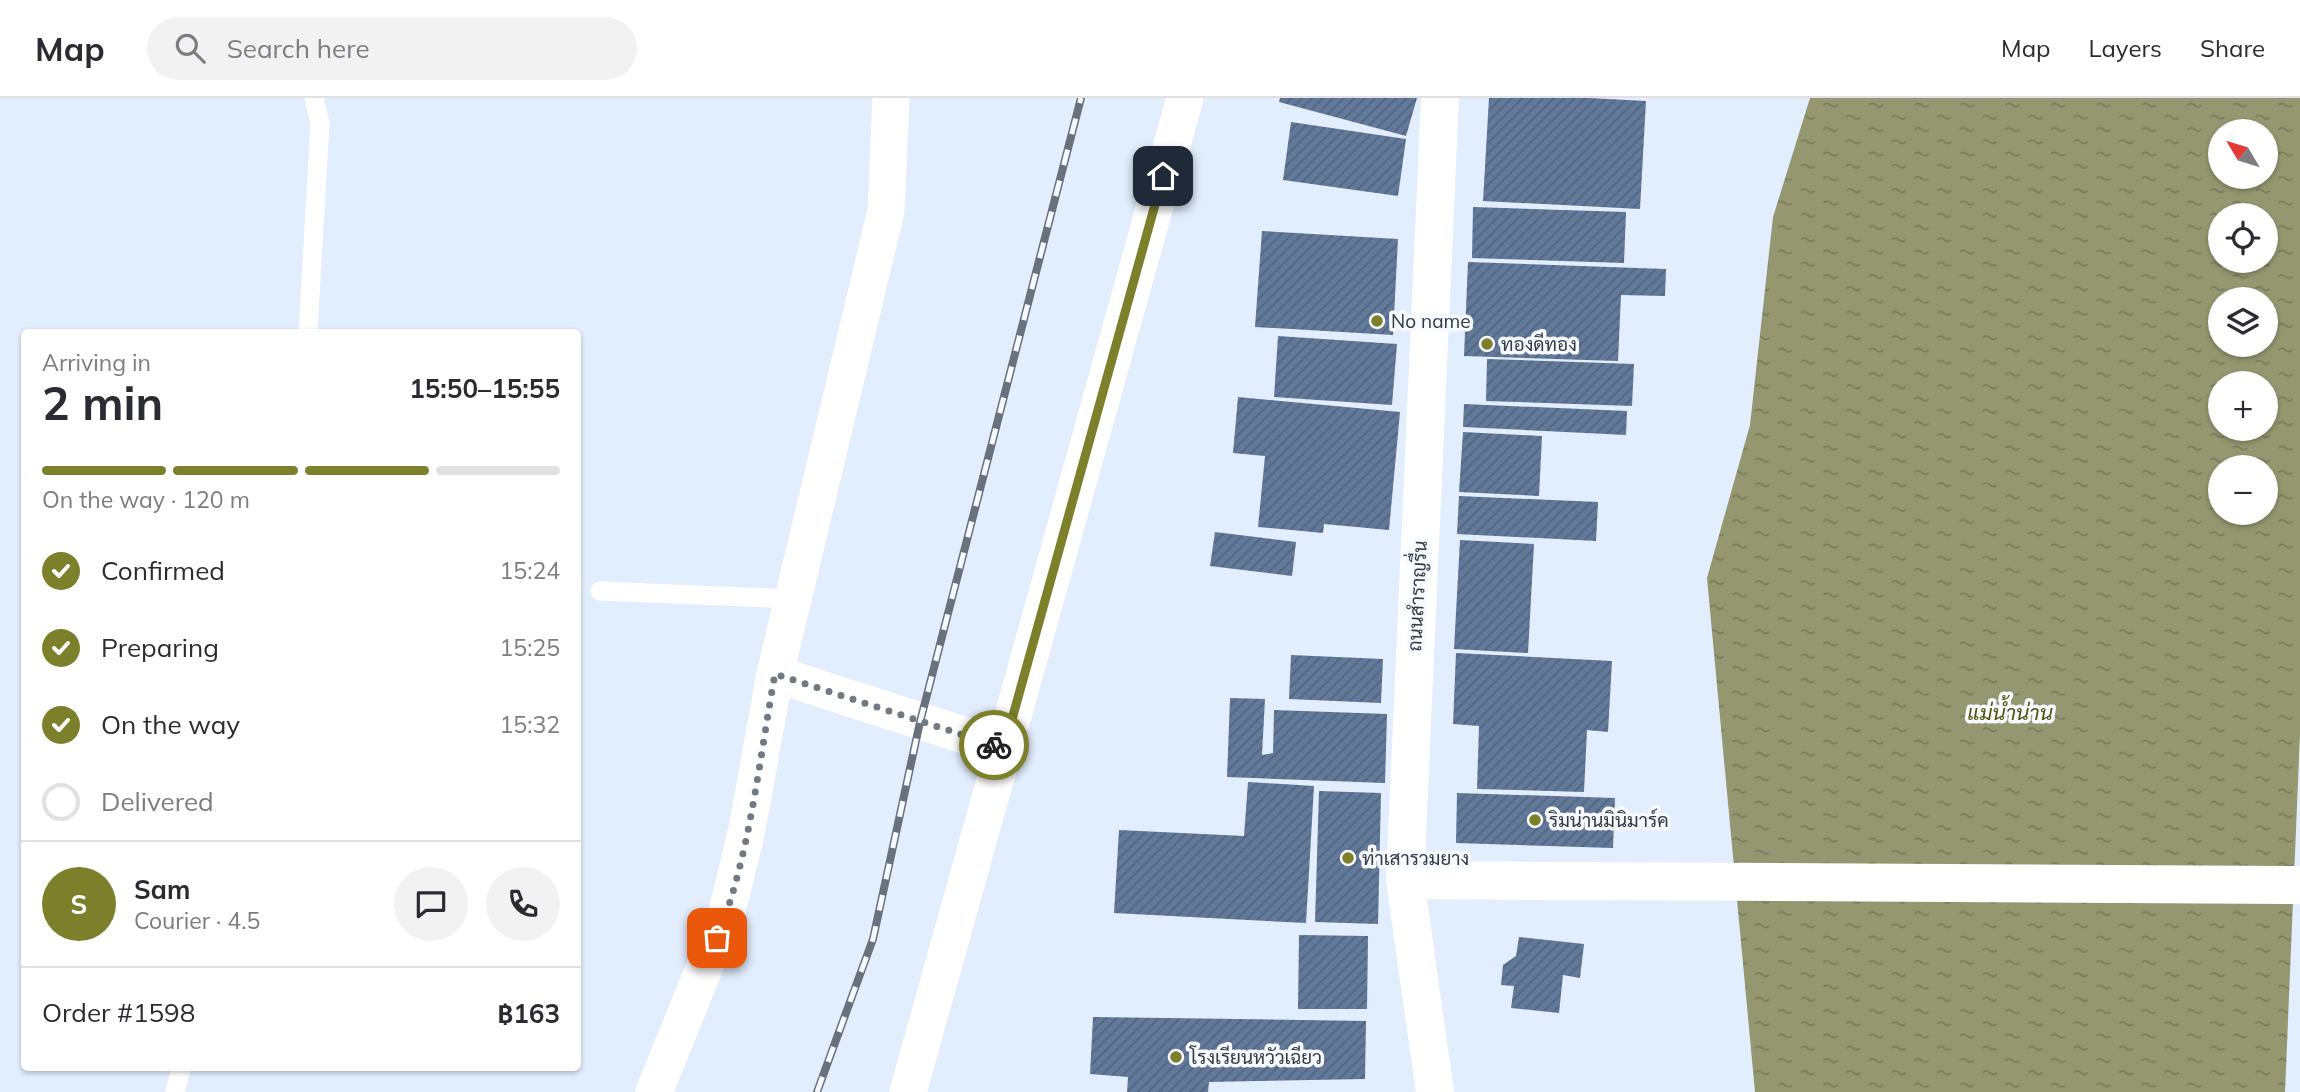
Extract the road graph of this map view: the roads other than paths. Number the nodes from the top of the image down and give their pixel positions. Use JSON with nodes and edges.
{"nodes":[{"id":1,"x":314,"y":98,"type":"edge"},
{"id":2,"x":891,"y":98,"type":"edge"},
{"id":3,"x":1185,"y":98,"type":"edge"},
{"id":4,"x":1440,"y":98,"type":"edge"},
{"id":5,"x":308,"y":329,"type":"edge"},
{"id":6,"x":600,"y":591,"type":"dead end"},
{"id":7,"x":793,"y":598,"type":"junction"},
{"id":8,"x":775,"y":674,"type":"junction"},
{"id":9,"x":1004,"y":748,"type":"junction"},
{"id":10,"x":1405,"y":880,"type":"junction"},
{"id":11,"x":2300,"y":885,"type":"edge"},
{"id":12,"x":180,"y":1071,"type":"edge"},
{"id":13,"x":175,"y":1092,"type":"edge"},
{"id":14,"x":654,"y":1092,"type":"edge"},
{"id":15,"x":908,"y":1092,"type":"edge"},
{"id":16,"x":1435,"y":1092,"type":"edge"}],
"edges":[{"from":1,"to":5,"type":"lane"},
{"from":2,"to":7,"type":"street"},
{"from":3,"to":9,"type":"street"},
{"from":4,"to":10,"type":"street","name":"ถนนสำราญรื่น"},
{"from":6,"to":7,"type":"lane"},
{"from":7,"to":8,"type":"street"},
{"from":8,"to":9,"type":"street"},
{"from":8,"to":14,"type":"street"},
{"from":9,"to":15,"type":"street"},
{"from":10,"to":11,"type":"street"},
{"from":10,"to":16,"type":"street","name":"ถนนสำราญรื่น"},
{"from":12,"to":13,"type":"lane"}]}
